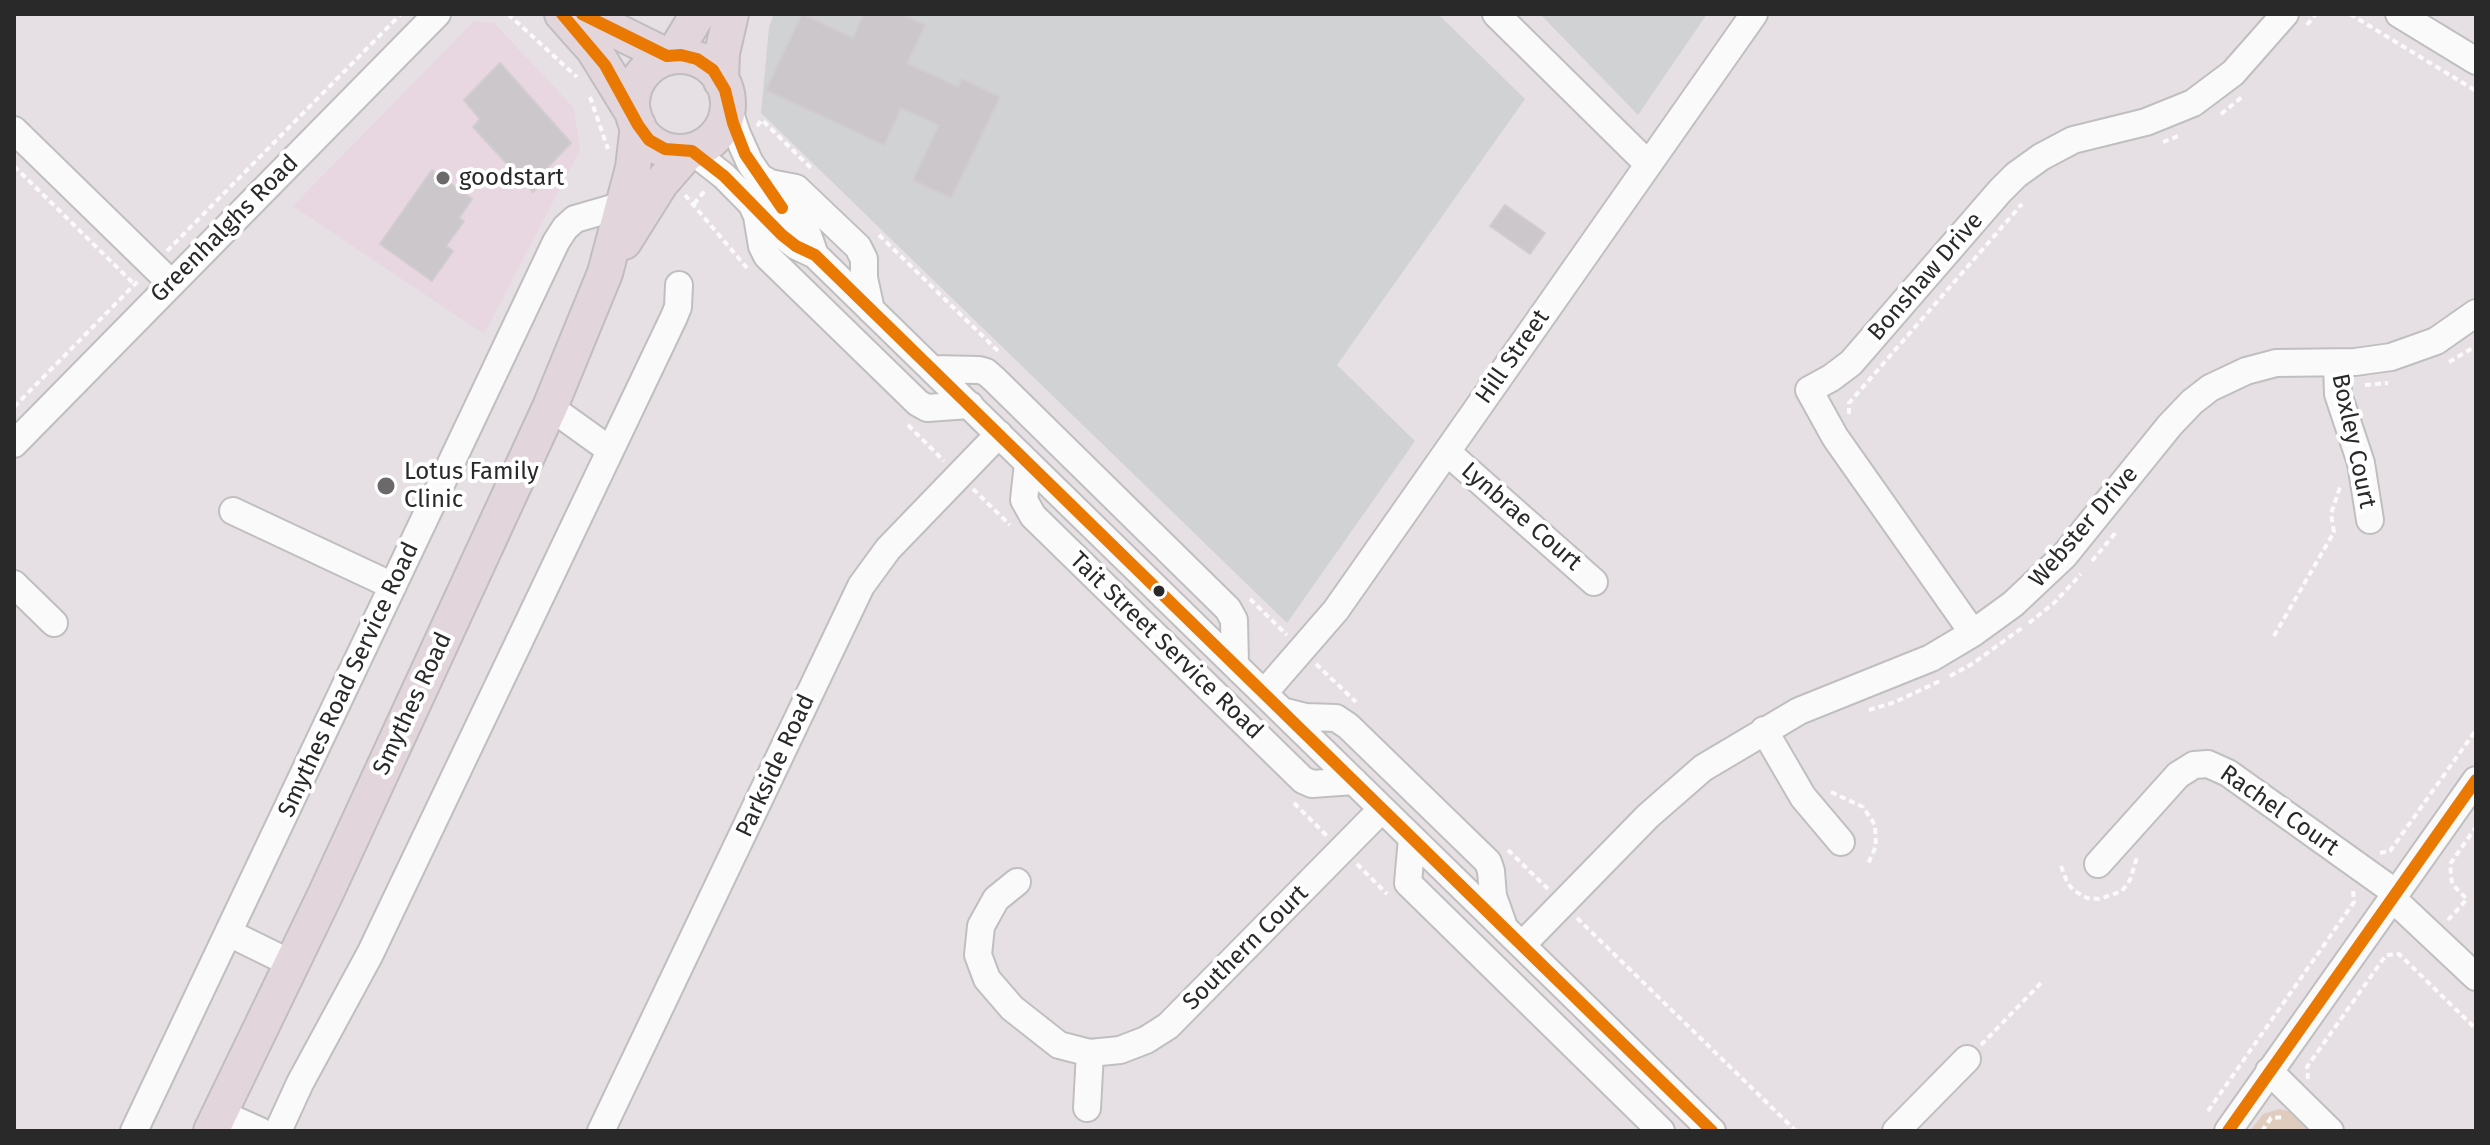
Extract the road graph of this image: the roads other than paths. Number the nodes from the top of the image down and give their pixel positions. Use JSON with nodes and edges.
{"nodes":[{"id":1,"x":437,"y":14,"type":"edge"},
{"id":2,"x":562,"y":14,"type":"edge"},
{"id":3,"x":582,"y":14,"type":"edge"},
{"id":4,"x":698,"y":14,"type":"edge"},
{"id":5,"x":731,"y":14,"type":"edge"},
{"id":6,"x":1496,"y":14,"type":"edge"},
{"id":7,"x":1754,"y":14,"type":"edge"},
{"id":8,"x":2399,"y":14,"type":"edge"},
{"id":9,"x":2296,"y":20,"type":"edge"},
{"id":10,"x":670,"y":55,"type":"junction"},
{"id":11,"x":2476,"y":61,"type":"edge"},
{"id":12,"x":724,"y":92,"type":"junction"},
{"id":13,"x":636,"y":120,"type":"junction"},
{"id":14,"x":14,"y":130,"type":"edge"},
{"id":15,"x":690,"y":152,"type":"junction"},
{"id":16,"x":1648,"y":164,"type":"junction"},
{"id":17,"x":758,"y":176,"type":"junction"},
{"id":18,"x":625,"y":200,"type":"junction"},
{"id":19,"x":751,"y":204,"type":"junction"},
{"id":20,"x":815,"y":255,"type":"junction"},
{"id":21,"x":605,"y":273,"type":"junction"},
{"id":22,"x":162,"y":274,"type":"junction"},
{"id":23,"x":679,"y":285,"type":"dead end"},
{"id":24,"x":871,"y":310,"type":"junction"},
{"id":25,"x":2476,"y":313,"type":"edge"},
{"id":26,"x":2337,"y":363,"type":"junction"},
{"id":27,"x":932,"y":369,"type":"junction"},
{"id":28,"x":970,"y":405,"type":"junction"},
{"id":29,"x":550,"y":407,"type":"junction"},
{"id":30,"x":999,"y":434,"type":"junction"},
{"id":31,"x":14,"y":444,"type":"edge"},
{"id":32,"x":610,"y":450,"type":"junction"},
{"id":33,"x":1447,"y":452,"type":"junction"},
{"id":34,"x":1028,"y":463,"type":"junction"},
{"id":35,"x":233,"y":511,"type":"dead end"},
{"id":36,"x":2370,"y":520,"type":"dead end"},
{"id":37,"x":1594,"y":582,"type":"dead end"},
{"id":38,"x":14,"y":584,"type":"edge"},
{"id":39,"x":393,"y":586,"type":"junction"},
{"id":40,"x":54,"y":623,"type":"dead end"},
{"id":41,"x":1973,"y":633,"type":"junction"},
{"id":42,"x":1235,"y":664,"type":"junction"},
{"id":43,"x":1273,"y":702,"type":"junction"},
{"id":44,"x":1764,"y":730,"type":"junction"},
{"id":45,"x":2476,"y":780,"type":"edge"},
{"id":46,"x":1354,"y":781,"type":"junction"},
{"id":47,"x":1382,"y":809,"type":"junction"},
{"id":48,"x":1412,"y":838,"type":"junction"},
{"id":49,"x":1841,"y":842,"type":"dead end"},
{"id":50,"x":2098,"y":864,"type":"dead end"},
{"id":51,"x":1017,"y":882,"type":"dead end"},
{"id":52,"x":2394,"y":896,"type":"junction"},
{"id":53,"x":229,"y":933,"type":"junction"},
{"id":54,"x":1514,"y":937,"type":"junction"},
{"id":55,"x":292,"y":964,"type":"junction"},
{"id":56,"x":2476,"y":977,"type":"edge"},
{"id":57,"x":1090,"y":1053,"type":"junction"},
{"id":58,"x":1967,"y":1059,"type":"road end"},
{"id":59,"x":2269,"y":1071,"type":"junction"},
{"id":60,"x":1087,"y":1108,"type":"dead end"},
{"id":61,"x":216,"y":1122,"type":"edge"},
{"id":62,"x":134,"y":1131,"type":"edge"},
{"id":63,"x":260,"y":1131,"type":"edge"},
{"id":64,"x":278,"y":1131,"type":"edge"},
{"id":65,"x":601,"y":1131,"type":"edge"},
{"id":66,"x":1661,"y":1131,"type":"edge"},
{"id":67,"x":1712,"y":1131,"type":"edge"},
{"id":68,"x":1896,"y":1131,"type":"edge"},
{"id":69,"x":2228,"y":1131,"type":"edge"},
{"id":70,"x":2330,"y":1131,"type":"edge"}],
"edges":[{"from":1,"to":22,"type":"street","name":"Greenhalghs Road"},
{"from":2,"to":13,"type":"main road"},
{"from":3,"to":10,"type":"main road"},
{"from":4,"to":10,"type":"main road"},
{"from":5,"to":12,"type":"main road"},
{"from":6,"to":16,"type":"street"},
{"from":7,"to":16,"type":"street","name":"Hill Street"},
{"from":8,"to":11,"type":"street"},
{"from":9,"to":41,"type":"street","name":"Bonshaw Drive"},
{"from":10,"to":12,"type":"main road"},
{"from":10,"to":13,"type":"main road"},
{"from":12,"to":15,"type":"main road"},
{"from":12,"to":17,"type":"street"},
{"from":13,"to":15,"type":"main road"},
{"from":13,"to":18,"type":"main road","name":"Smythes Road"},
{"from":14,"to":22,"type":"street"},
{"from":15,"to":19,"type":"street"},
{"from":15,"to":21,"type":"main road","name":"Smythes Road"},
{"from":16,"to":33,"type":"street","name":"Hill Street"},
{"from":17,"to":20,"type":"street"},
{"from":17,"to":24,"type":"street"},
{"from":18,"to":21,"type":"main road","name":"Smythes Road"},
{"from":18,"to":39,"type":"street","name":"Smythes Road Service Road"},
{"from":19,"to":20,"type":"street"},
{"from":19,"to":28,"type":"street"},
{"from":20,"to":24,"type":"street"},
{"from":21,"to":29,"type":"main road","name":"Smythes Road"},
{"from":22,"to":31,"type":"street","name":"Greenhalghs Road"},
{"from":23,"to":32,"type":"street"},
{"from":24,"to":27,"type":"street"},
{"from":25,"to":26,"type":"street","name":"Webster Drive"},
{"from":26,"to":36,"type":"street","name":"Boxley Court"},
{"from":26,"to":41,"type":"street","name":"Webster Drive"},
{"from":27,"to":28,"type":"street"},
{"from":27,"to":42,"type":"street","name":"Tait Street Service Road"},
{"from":28,"to":30,"type":"street"},
{"from":29,"to":32,"type":"street"},
{"from":29,"to":55,"type":"main road","name":"Smythes Road"},
{"from":30,"to":34,"type":"street"},
{"from":30,"to":65,"type":"street","name":"Parkside Road"},
{"from":32,"to":64,"type":"street"},
{"from":33,"to":37,"type":"street","name":"Lynbrae Court"},
{"from":33,"to":43,"type":"street","name":"Hill Street"},
{"from":34,"to":42,"type":"street"},
{"from":34,"to":46,"type":"street","name":"Tait Street Service Road"},
{"from":35,"to":39,"type":"street"},
{"from":38,"to":40,"type":"street"},
{"from":39,"to":53,"type":"street","name":"Smythes Road Service Road"},
{"from":41,"to":44,"type":"street","name":"Webster Drive"},
{"from":42,"to":43,"type":"street"},
{"from":43,"to":46,"type":"street"},
{"from":43,"to":54,"type":"street"},
{"from":44,"to":49,"type":"street"},
{"from":44,"to":54,"type":"street","name":"Webster Drive"},
{"from":45,"to":52,"type":"street"},
{"from":46,"to":47,"type":"street"},
{"from":47,"to":48,"type":"street"},
{"from":47,"to":57,"type":"street","name":"Southern Court"},
{"from":48,"to":54,"type":"street"},
{"from":48,"to":66,"type":"street"},
{"from":50,"to":52,"type":"street","name":"Rachel Court"},
{"from":51,"to":57,"type":"street","name":"Southern Court"},
{"from":52,"to":56,"type":"street","name":"Rachel Court"},
{"from":52,"to":59,"type":"street"},
{"from":53,"to":55,"type":"street"},
{"from":53,"to":62,"type":"street","name":"Smythes Road Service Road"},
{"from":54,"to":67,"type":"street"},
{"from":55,"to":61,"type":"main road","name":"Smythes Road"},
{"from":57,"to":60,"type":"street"},
{"from":58,"to":68,"type":"street"},
{"from":59,"to":69,"type":"street"},
{"from":59,"to":70,"type":"street"},
{"from":61,"to":63,"type":"street"}]}
